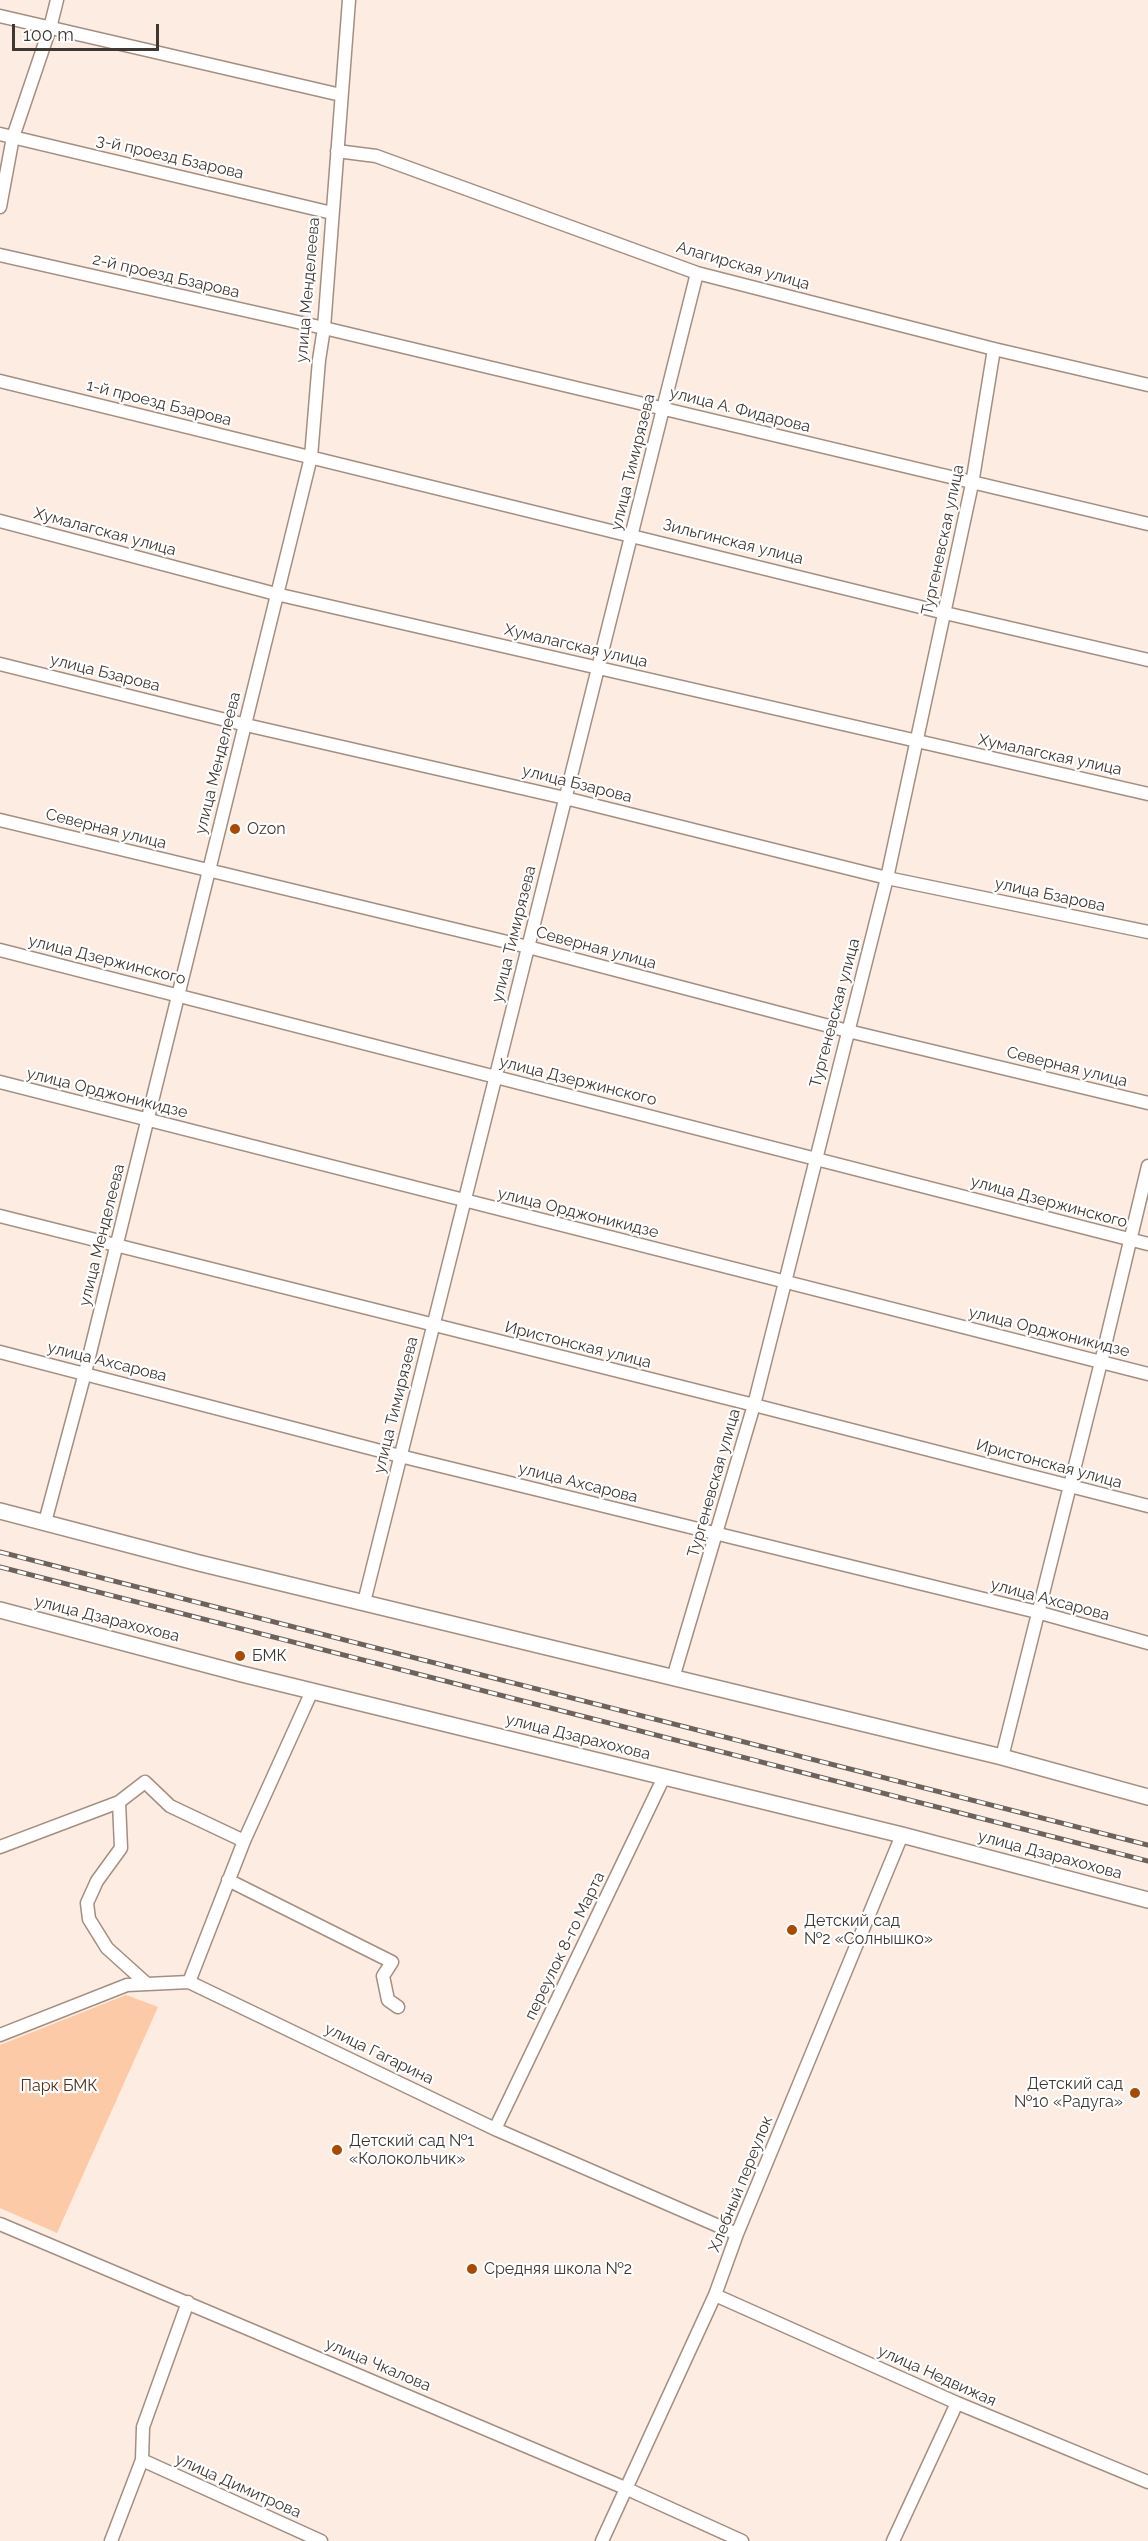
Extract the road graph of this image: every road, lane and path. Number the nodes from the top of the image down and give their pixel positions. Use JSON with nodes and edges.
{"nodes":[{"id":1,"x":57,"y":0,"type":"edge"},
{"id":2,"x":349,"y":0,"type":"edge"},
{"id":3,"x":0,"y":16,"type":"edge"},
{"id":4,"x":50,"y":28,"type":"junction"},
{"id":5,"x":341,"y":95,"type":"junction"},
{"id":6,"x":0,"y":134,"type":"edge"},
{"id":7,"x":14,"y":137,"type":"junction"},
{"id":8,"x":337,"y":151,"type":"junction"},
{"id":9,"x":0,"y":207,"type":"edge"},
{"id":10,"x":332,"y":213,"type":"junction"},
{"id":11,"x":0,"y":255,"type":"edge"},
{"id":12,"x":697,"y":273,"type":"junction"},
{"id":13,"x":324,"y":328,"type":"junction"},
{"id":14,"x":994,"y":349,"type":"junction"},
{"id":15,"x":0,"y":381,"type":"edge"},
{"id":16,"x":1148,"y":385,"type":"edge"},
{"id":17,"x":663,"y":408,"type":"junction"},
{"id":18,"x":311,"y":457,"type":"junction"},
{"id":19,"x":972,"y":484,"type":"junction"},
{"id":20,"x":0,"y":521,"type":"edge"},
{"id":21,"x":1148,"y":524,"type":"edge"},
{"id":22,"x":632,"y":534,"type":"junction"},
{"id":23,"x":276,"y":594,"type":"junction"},
{"id":24,"x":945,"y":613,"type":"junction"},
{"id":25,"x":1148,"y":660,"type":"edge"},
{"id":26,"x":0,"y":664,"type":"edge"},
{"id":27,"x":598,"y":668,"type":"junction"},
{"id":28,"x":246,"y":725,"type":"junction"},
{"id":29,"x":918,"y":742,"type":"junction"},
{"id":30,"x":1148,"y":794,"type":"edge"},
{"id":31,"x":565,"y":798,"type":"junction"},
{"id":32,"x":0,"y":820,"type":"edge"},
{"id":33,"x":207,"y":871,"type":"junction"},
{"id":34,"x":887,"y":878,"type":"junction"},
{"id":35,"x":1148,"y":932,"type":"edge"},
{"id":36,"x":528,"y":947,"type":"junction"},
{"id":37,"x":0,"y":950,"type":"edge"},
{"id":38,"x":177,"y":995,"type":"junction"},
{"id":39,"x":848,"y":1031,"type":"junction"},
{"id":40,"x":495,"y":1077,"type":"junction"},
{"id":41,"x":0,"y":1082,"type":"edge"},
{"id":42,"x":1148,"y":1103,"type":"edge"},
{"id":43,"x":147,"y":1120,"type":"junction"},
{"id":44,"x":815,"y":1158,"type":"junction"},
{"id":45,"x":1148,"y":1166,"type":"edge"},
{"id":46,"x":464,"y":1202,"type":"junction"},
{"id":47,"x":0,"y":1216,"type":"edge"},
{"id":48,"x":1130,"y":1239,"type":"junction"},
{"id":49,"x":116,"y":1244,"type":"junction"},
{"id":50,"x":1148,"y":1244,"type":"edge"},
{"id":51,"x":786,"y":1281,"type":"junction"},
{"id":52,"x":433,"y":1326,"type":"junction"},
{"id":53,"x":0,"y":1352,"type":"edge"},
{"id":54,"x":1101,"y":1362,"type":"junction"},
{"id":55,"x":85,"y":1373,"type":"junction"},
{"id":56,"x":1148,"y":1374,"type":"edge"},
{"id":57,"x":754,"y":1405,"type":"junction"},
{"id":58,"x":400,"y":1456,"type":"junction"},
{"id":59,"x":1069,"y":1485,"type":"junction"},
{"id":60,"x":1148,"y":1506,"type":"edge"},
{"id":61,"x":0,"y":1511,"type":"edge"},
{"id":62,"x":45,"y":1522,"type":"junction"},
{"id":63,"x":717,"y":1534,"type":"junction"},
{"id":64,"x":364,"y":1602,"type":"junction"},
{"id":65,"x":0,"y":1610,"type":"edge"},
{"id":66,"x":1037,"y":1612,"type":"junction"},
{"id":67,"x":1148,"y":1643,"type":"edge"},
{"id":68,"x":673,"y":1678,"type":"junction"},
{"id":69,"x":312,"y":1691,"type":"junction"},
{"id":70,"x":1002,"y":1757,"type":"junction"},
{"id":71,"x":664,"y":1777,"type":"junction"},
{"id":72,"x":1148,"y":1797,"type":"edge"},
{"id":73,"x":119,"y":1802,"type":"junction"},
{"id":74,"x":902,"y":1835,"type":"junction"},
{"id":75,"x":244,"y":1841,"type":"junction"},
{"id":76,"x":0,"y":1847,"type":"edge"},
{"id":77,"x":228,"y":1880,"type":"junction"},
{"id":78,"x":1148,"y":1900,"type":"edge"},
{"id":79,"x":189,"y":1982,"type":"junction"},
{"id":80,"x":147,"y":1984,"type":"junction"},
{"id":81,"x":398,"y":2007,"type":"dead end"},
{"id":82,"x":0,"y":2035,"type":"edge"},
{"id":83,"x":495,"y":2129,"type":"junction"},
{"id":84,"x":0,"y":2224,"type":"edge"},
{"id":85,"x":737,"y":2234,"type":"junction"},
{"id":86,"x":715,"y":2295,"type":"junction"},
{"id":87,"x":188,"y":2302,"type":"junction"},
{"id":88,"x":957,"y":2403,"type":"junction"},
{"id":89,"x":142,"y":2460,"type":"junction"},
{"id":90,"x":1148,"y":2482,"type":"edge"},
{"id":91,"x":625,"y":2488,"type":"junction"},
{"id":92,"x":111,"y":2541,"type":"edge"},
{"id":93,"x":321,"y":2541,"type":"edge"},
{"id":94,"x":602,"y":2541,"type":"edge"},
{"id":95,"x":742,"y":2541,"type":"edge"},
{"id":96,"x":893,"y":2541,"type":"edge"}],
"edges":[{"from":1,"to":4,"type":"street"},
{"from":2,"to":5,"type":"street","name":"улица Менделеева"},
{"from":3,"to":4,"type":"street"},
{"from":4,"to":5,"type":"street"},
{"from":4,"to":7,"type":"street"},
{"from":5,"to":8,"type":"street","name":"улица Менделеева"},
{"from":6,"to":7,"type":"street","name":"3-й проезд Бзарова"},
{"from":7,"to":9,"type":"street"},
{"from":7,"to":10,"type":"street","name":"3-й проезд Бзарова"},
{"from":8,"to":10,"type":"street","name":"улица Менделеева"},
{"from":8,"to":12,"type":"street","name":"Алагирская улица"},
{"from":10,"to":13,"type":"street","name":"улица Менделеева"},
{"from":11,"to":13,"type":"street","name":"2-й проезд Бзарова"},
{"from":12,"to":14,"type":"street","name":"Алагирская улица"},
{"from":12,"to":17,"type":"street","name":"улица Тимирязева"},
{"from":13,"to":17,"type":"street","name":"улица А. Фидарова"},
{"from":13,"to":18,"type":"street","name":"улица Менделеева"},
{"from":14,"to":16,"type":"street","name":"Алагирская улица"},
{"from":14,"to":19,"type":"street","name":"Тургеневская улица"},
{"from":15,"to":18,"type":"street","name":"1-й проезд Бзарова"},
{"from":17,"to":19,"type":"street","name":"улица А. Фидарова"},
{"from":17,"to":22,"type":"street","name":"улица Тимирязева"},
{"from":18,"to":22,"type":"street","name":"Зильгинская улица"},
{"from":18,"to":23,"type":"street","name":"улица Менделеева"},
{"from":19,"to":21,"type":"street","name":"улица А. Фидарова"},
{"from":19,"to":24,"type":"street","name":"Тургеневская улица"},
{"from":20,"to":23,"type":"street","name":"Хумалагская улица"},
{"from":22,"to":24,"type":"street","name":"Зильгинская улица"},
{"from":22,"to":27,"type":"street","name":"улица Тимирязева"},
{"from":23,"to":27,"type":"street","name":"Хумалагская улица"},
{"from":23,"to":28,"type":"street","name":"улица Менделеева"},
{"from":24,"to":25,"type":"street","name":"Зильгинская улица"},
{"from":24,"to":29,"type":"street","name":"Тургеневская улица"},
{"from":26,"to":28,"type":"street","name":"улица Бзарова"},
{"from":27,"to":29,"type":"street","name":"Хумалагская улица"},
{"from":27,"to":31,"type":"street","name":"улица Тимирязева"},
{"from":28,"to":31,"type":"street","name":"улица Бзарова"},
{"from":28,"to":33,"type":"street","name":"улица Менделеева"},
{"from":29,"to":30,"type":"street","name":"Хумалагская улица"},
{"from":29,"to":34,"type":"street","name":"Тургеневская улица"},
{"from":31,"to":34,"type":"street","name":"улица Бзарова"},
{"from":31,"to":36,"type":"street","name":"улица Тимирязева"},
{"from":32,"to":33,"type":"street","name":"Северная улица"},
{"from":33,"to":36,"type":"street","name":"Северная улица"},
{"from":33,"to":38,"type":"street","name":"улица Менделеева"},
{"from":34,"to":35,"type":"street","name":"улица Бзарова"},
{"from":34,"to":39,"type":"street","name":"Тургеневская улица"},
{"from":36,"to":39,"type":"street","name":"Северная улица"},
{"from":36,"to":40,"type":"street","name":"улица Тимирязева"},
{"from":37,"to":38,"type":"street","name":"улица Дзержинского"},
{"from":38,"to":40,"type":"street","name":"улица Дзержинского"},
{"from":38,"to":43,"type":"street","name":"улица Менделеева"},
{"from":39,"to":42,"type":"street","name":"Северная улица"},
{"from":39,"to":44,"type":"street","name":"Тургеневская улица"},
{"from":40,"to":44,"type":"street","name":"улица Дзержинского"},
{"from":40,"to":46,"type":"street","name":"улица Тимирязева"},
{"from":41,"to":43,"type":"street","name":"улица Орджоникидзе"},
{"from":43,"to":46,"type":"street","name":"улица Орджоникидзе"},
{"from":43,"to":49,"type":"street","name":"улица Менделеева"},
{"from":44,"to":48,"type":"street","name":"улица Дзержинского"},
{"from":44,"to":51,"type":"street","name":"Тургеневская улица"},
{"from":45,"to":48,"type":"street"},
{"from":46,"to":51,"type":"street","name":"улица Орджоникидзе"},
{"from":46,"to":52,"type":"street","name":"улица Тимирязева"},
{"from":47,"to":49,"type":"street","name":"Иристонская улица"},
{"from":48,"to":50,"type":"street","name":"улица Дзержинского"},
{"from":48,"to":54,"type":"street"},
{"from":49,"to":52,"type":"street","name":"Иристонская улица"},
{"from":49,"to":55,"type":"street","name":"улица Менделеева"},
{"from":51,"to":54,"type":"street","name":"улица Орджоникидзе"},
{"from":51,"to":57,"type":"street","name":"Тургеневская улица"},
{"from":52,"to":57,"type":"street","name":"Иристонская улица"},
{"from":52,"to":58,"type":"street","name":"улица Тимирязева"},
{"from":53,"to":55,"type":"street","name":"улица Ахсарова"},
{"from":54,"to":56,"type":"street","name":"улица Орджоникидзе"},
{"from":54,"to":59,"type":"street"},
{"from":55,"to":58,"type":"street","name":"улица Ахсарова"},
{"from":55,"to":62,"type":"street","name":"улица Менделеева"},
{"from":57,"to":59,"type":"street","name":"Иристонская улица"},
{"from":57,"to":63,"type":"street","name":"Тургеневская улица"},
{"from":58,"to":63,"type":"street","name":"улица Ахсарова"},
{"from":58,"to":64,"type":"street","name":"улица Тимирязева"},
{"from":59,"to":60,"type":"street","name":"Иристонская улица"},
{"from":59,"to":66,"type":"street"},
{"from":61,"to":62,"type":"street"},
{"from":62,"to":64,"type":"street"},
{"from":63,"to":66,"type":"street","name":"улица Ахсарова"},
{"from":63,"to":68,"type":"street","name":"Тургеневская улица"},
{"from":64,"to":68,"type":"street"},
{"from":65,"to":69,"type":"street","name":"улица Дзарахохова"},
{"from":66,"to":67,"type":"street","name":"улица Ахсарова"},
{"from":66,"to":70,"type":"street"},
{"from":68,"to":70,"type":"street"},
{"from":69,"to":71,"type":"street","name":"улица Дзарахохова"},
{"from":69,"to":75,"type":"street"},
{"from":70,"to":72,"type":"street"},
{"from":71,"to":74,"type":"street","name":"улица Дзарахохова"},
{"from":71,"to":83,"type":"street","name":"переулок 8-го Марта"},
{"from":73,"to":75,"type":"street"},
{"from":73,"to":76,"type":"street"},
{"from":73,"to":80,"type":"street"},
{"from":74,"to":78,"type":"street","name":"улица Дзарахохова"},
{"from":74,"to":85,"type":"street","name":"Хлебный переулок"},
{"from":75,"to":77,"type":"street"},
{"from":77,"to":79,"type":"street"},
{"from":77,"to":81,"type":"street"},
{"from":79,"to":80,"type":"street","name":"улица Гагарина"},
{"from":79,"to":83,"type":"street","name":"улица Гагарина"},
{"from":80,"to":82,"type":"street","name":"улица Гагарина"},
{"from":83,"to":85,"type":"street","name":"улица Гагарина"},
{"from":84,"to":87,"type":"street","name":"улица Чкалова"},
{"from":85,"to":86,"type":"street","name":"Хлебный переулок"},
{"from":86,"to":88,"type":"street","name":"улица Недвижая"},
{"from":86,"to":91,"type":"street","name":"Хлебный переулок"},
{"from":87,"to":89,"type":"street"},
{"from":87,"to":91,"type":"street","name":"улица Чкалова"},
{"from":88,"to":90,"type":"street","name":"улица Недвижая"},
{"from":88,"to":96,"type":"street"},
{"from":89,"to":92,"type":"street"},
{"from":89,"to":93,"type":"street","name":"улица Димитрова"},
{"from":91,"to":94,"type":"street","name":"Хлебный переулок"},
{"from":91,"to":95,"type":"street","name":"улица Чкалова"}]}
